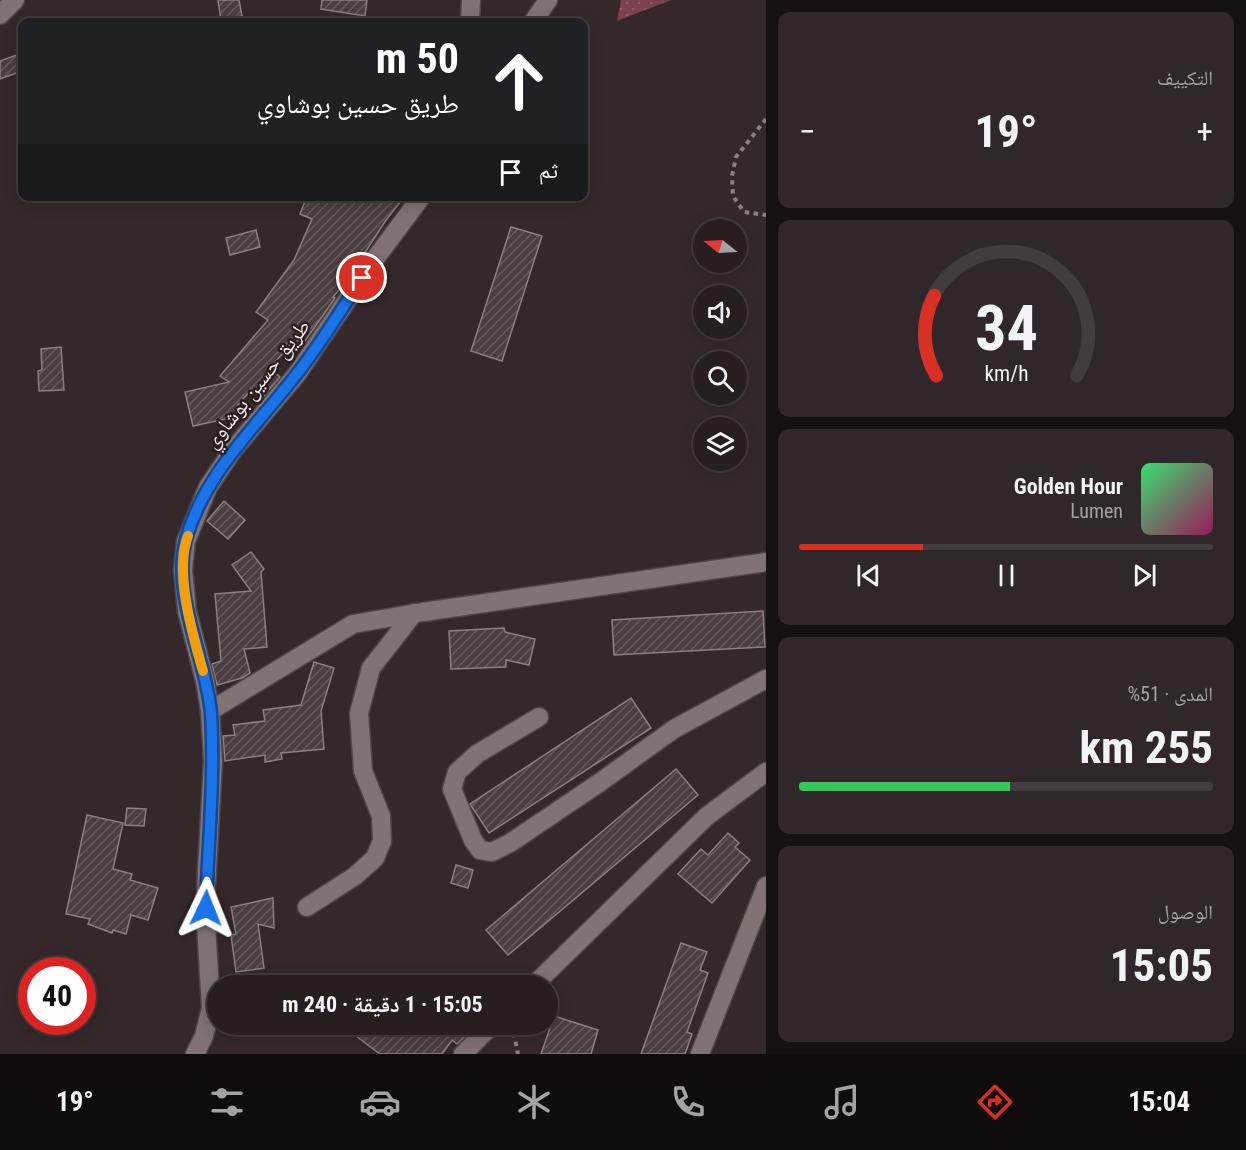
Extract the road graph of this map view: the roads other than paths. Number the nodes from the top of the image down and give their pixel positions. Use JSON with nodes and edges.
{"nodes":[{"id":1,"x":15,"y":0,"type":"edge"},
{"id":2,"x":471,"y":0,"type":"edge"},
{"id":3,"x":548,"y":0,"type":"edge"},
{"id":4,"x":0,"y":15,"type":"edge"},
{"id":5,"x":470,"y":18,"type":"edge"},
{"id":6,"x":536,"y":18,"type":"edge"},
{"id":7,"x":418,"y":201,"type":"edge"},
{"id":8,"x":766,"y":562,"type":"edge"},
{"id":9,"x":414,"y":614,"type":"junction"},
{"id":10,"x":766,"y":679,"type":"edge"},
{"id":11,"x":210,"y":711,"type":"junction"},
{"id":12,"x":539,"y":717,"type":"dead end"},
{"id":13,"x":766,"y":772,"type":"edge"},
{"id":14,"x":766,"y":886,"type":"edge"},
{"id":15,"x":307,"y":907,"type":"dead end"},
{"id":16,"x":544,"y":975,"type":"edge"},
{"id":17,"x":482,"y":1035,"type":"edge"},
{"id":18,"x":195,"y":1054,"type":"edge"},
{"id":19,"x":463,"y":1054,"type":"edge"},
{"id":20,"x":700,"y":1054,"type":"edge"}],
"edges":[{"from":1,"to":4,"type":"street"},
{"from":2,"to":5,"type":"street"},
{"from":3,"to":6,"type":"street"},
{"from":7,"to":11,"type":"street","name":"طريق حسين بوشاوي"},
{"from":8,"to":9,"type":"street"},
{"from":9,"to":11,"type":"street"},
{"from":9,"to":15,"type":"street"},
{"from":10,"to":12,"type":"street"},
{"from":11,"to":18,"type":"street","name":"طريق حسين بوشاوي"},
{"from":13,"to":16,"type":"street"},
{"from":14,"to":20,"type":"street"},
{"from":17,"to":19,"type":"street"}]}
